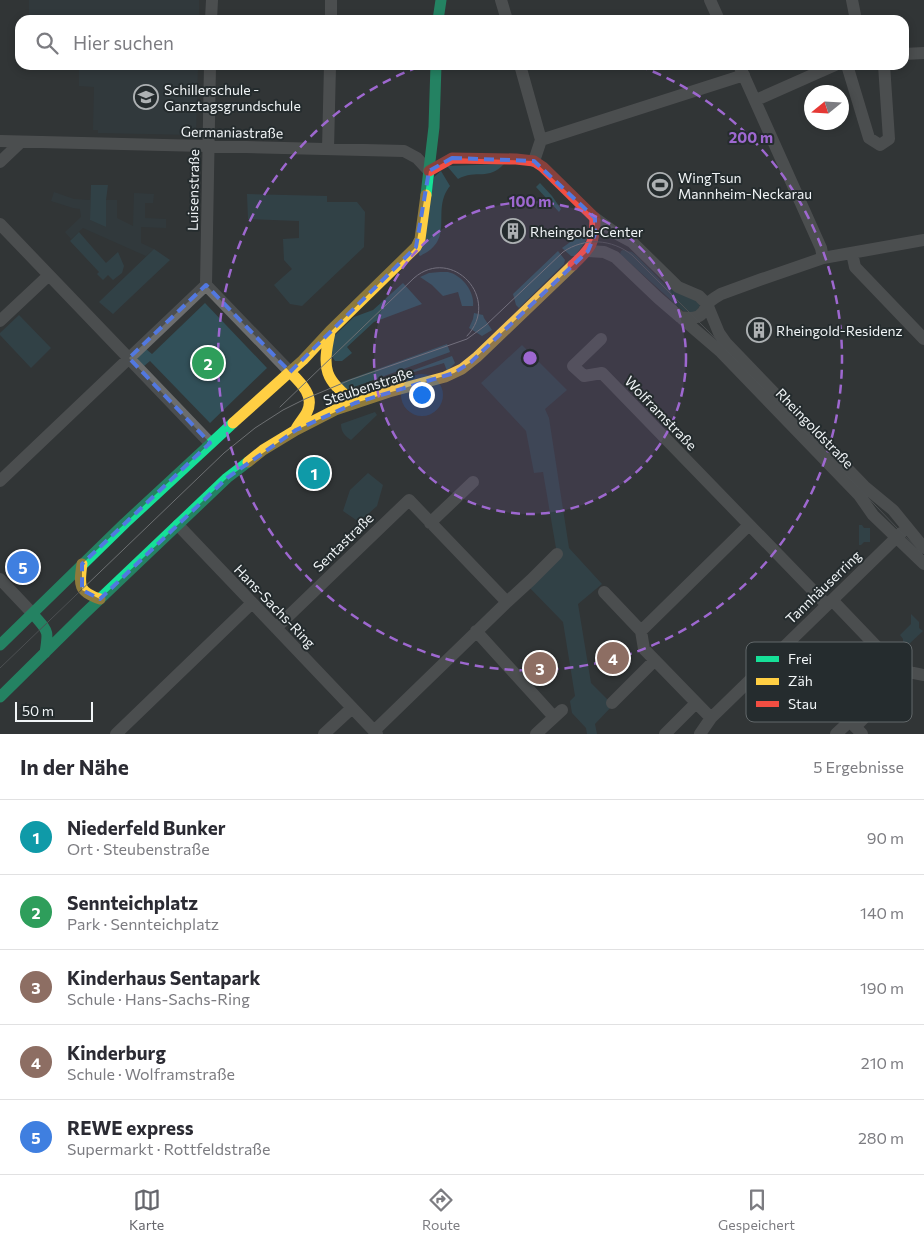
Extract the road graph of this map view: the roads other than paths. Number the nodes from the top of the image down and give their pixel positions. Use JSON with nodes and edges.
{"nodes":[{"id":1,"x":212,"y":0,"type":"edge"},
{"id":2,"x":331,"y":0,"type":"edge"},
{"id":3,"x":441,"y":0,"type":"edge"},
{"id":4,"x":501,"y":0,"type":"edge"},
{"id":5,"x":710,"y":0,"type":"edge"},
{"id":6,"x":852,"y":0,"type":"edge"},
{"id":7,"x":212,"y":15,"type":"edge"},
{"id":8,"x":330,"y":15,"type":"edge"},
{"id":9,"x":439,"y":15,"type":"edge"},
{"id":10,"x":506,"y":15,"type":"edge"},
{"id":11,"x":717,"y":15,"type":"edge"},
{"id":12,"x":855,"y":15,"type":"edge"},
{"id":13,"x":924,"y":53,"type":"edge"},
{"id":14,"x":909,"y":54,"type":"edge"},
{"id":15,"x":210,"y":70,"type":"edge"},
{"id":16,"x":330,"y":70,"type":"edge"},
{"id":17,"x":436,"y":70,"type":"edge"},
{"id":18,"x":521,"y":70,"type":"edge"},
{"id":19,"x":742,"y":70,"type":"edge"},
{"id":20,"x":824,"y":70,"type":"edge"},
{"id":21,"x":849,"y":70,"type":"edge"},
{"id":22,"x":884,"y":70,"type":"edge"},
{"id":23,"x":756,"y":100,"type":"junction"},
{"id":24,"x":433,"y":134,"type":"junction"},
{"id":25,"x":541,"y":140,"type":"junction"},
{"id":26,"x":0,"y":141,"type":"edge"},
{"id":27,"x":21,"y":142,"type":"junction"},
{"id":28,"x":209,"y":146,"type":"junction"},
{"id":29,"x":328,"y":149,"type":"junction"},
{"id":30,"x":452,"y":158,"type":"junction"},
{"id":31,"x":534,"y":161,"type":"junction"},
{"id":32,"x":0,"y":162,"type":"edge"},
{"id":33,"x":429,"y":171,"type":"junction"},
{"id":34,"x":595,"y":218,"type":"junction"},
{"id":35,"x":0,"y":224,"type":"edge"},
{"id":36,"x":924,"y":240,"type":"edge"},
{"id":37,"x":639,"y":248,"type":"junction"},
{"id":38,"x":588,"y":251,"type":"junction"},
{"id":39,"x":852,"y":253,"type":"junction"},
{"id":40,"x":615,"y":257,"type":"junction"},
{"id":41,"x":823,"y":258,"type":"junction"},
{"id":42,"x":49,"y":275,"type":"junction"},
{"id":43,"x":206,"y":285,"type":"junction"},
{"id":44,"x":707,"y":304,"type":"junction"},
{"id":45,"x":680,"y":317,"type":"junction"},
{"id":46,"x":0,"y":321,"type":"edge"},
{"id":47,"x":330,"y":331,"type":"junction"},
{"id":48,"x":601,"y":339,"type":"dead end"},
{"id":49,"x":924,"y":340,"type":"edge"},
{"id":50,"x":129,"y":358,"type":"junction"},
{"id":51,"x":290,"y":372,"type":"junction"},
{"id":52,"x":355,"y":403,"type":"junction"},
{"id":53,"x":296,"y":430,"type":"junction"},
{"id":54,"x":210,"y":443,"type":"junction"},
{"id":55,"x":0,"y":481,"type":"edge"},
{"id":56,"x":472,"y":482,"type":"dead end"},
{"id":57,"x":430,"y":523,"type":"junction"},
{"id":58,"x":178,"y":525,"type":"junction"},
{"id":59,"x":749,"y":525,"type":"junction"},
{"id":60,"x":906,"y":527,"type":"junction"},
{"id":61,"x":896,"y":538,"type":"junction"},
{"id":62,"x":924,"y":548,"type":"edge"},
{"id":63,"x":557,"y":554,"type":"dead end"},
{"id":64,"x":82,"y":564,"type":"junction"},
{"id":65,"x":924,"y":564,"type":"edge"},
{"id":66,"x":0,"y":579,"type":"edge"},
{"id":67,"x":604,"y":592,"type":"dead end"},
{"id":68,"x":100,"y":599,"type":"junction"},
{"id":69,"x":507,"y":602,"type":"junction"},
{"id":70,"x":829,"y":602,"type":"junction"},
{"id":71,"x":252,"y":603,"type":"junction"},
{"id":72,"x":33,"y":614,"type":"junction"},
{"id":73,"x":276,"y":628,"type":"junction"},
{"id":74,"x":476,"y":631,"type":"junction"},
{"id":75,"x":641,"y":631,"type":"junction"},
{"id":76,"x":788,"y":642,"type":"edge"},
{"id":77,"x":871,"y":642,"type":"edge"},
{"id":78,"x":0,"y":646,"type":"edge"},
{"id":79,"x":45,"y":653,"type":"junction"},
{"id":80,"x":655,"y":660,"type":"junction"},
{"id":81,"x":746,"y":684,"type":"edge"},
{"id":82,"x":0,"y":697,"type":"edge"},
{"id":83,"x":612,"y":702,"type":"dead end"},
{"id":84,"x":696,"y":703,"type":"junction"},
{"id":85,"x":352,"y":708,"type":"junction"},
{"id":86,"x":711,"y":718,"type":"junction"},
{"id":87,"x":855,"y":727,"type":"edge"},
{"id":88,"x":376,"y":733,"type":"edge"},
{"id":89,"x":116,"y":734,"type":"edge"},
{"id":90,"x":324,"y":734,"type":"edge"},
{"id":91,"x":536,"y":734,"type":"edge"},
{"id":92,"x":664,"y":734,"type":"edge"},
{"id":93,"x":700,"y":734,"type":"edge"},
{"id":94,"x":836,"y":734,"type":"edge"}],
"edges":[{"from":1,"to":7,"type":"street"},
{"from":2,"to":8,"type":"street"},
{"from":3,"to":9,"type":"street"},
{"from":4,"to":10,"type":"street"},
{"from":5,"to":11,"type":"street"},
{"from":6,"to":12,"type":"street"},
{"from":13,"to":14,"type":"street"},
{"from":15,"to":28,"type":"street","name":"Luisenstraße"},
{"from":16,"to":29,"type":"street"},
{"from":17,"to":24,"type":"street"},
{"from":18,"to":25,"type":"street"},
{"from":19,"to":23,"type":"street"},
{"from":19,"to":25,"type":"street"},
{"from":20,"to":23,"type":"street"},
{"from":21,"to":22,"type":"street"},
{"from":23,"to":41,"type":"street"},
{"from":24,"to":30,"type":"street"},
{"from":24,"to":33,"type":"street"},
{"from":25,"to":31,"type":"street"},
{"from":26,"to":27,"type":"street","name":"Germaniastraße"},
{"from":27,"to":28,"type":"street","name":"Germaniastraße"},
{"from":27,"to":32,"type":"street"},
{"from":28,"to":29,"type":"street","name":"Germaniastraße"},
{"from":28,"to":43,"type":"street","name":"Luisenstraße"},
{"from":29,"to":33,"type":"street","name":"Germaniastraße"},
{"from":30,"to":31,"type":"street"},
{"from":30,"to":33,"type":"street"},
{"from":31,"to":34,"type":"street"},
{"from":33,"to":47,"type":"street"},
{"from":34,"to":37,"type":"street"},
{"from":34,"to":38,"type":"street","name":"Steubenstraße"},
{"from":35,"to":42,"type":"street"},
{"from":36,"to":39,"type":"street"},
{"from":37,"to":40,"type":"street"},
{"from":37,"to":44,"type":"street"},
{"from":38,"to":40,"type":"street","name":"Rheingoldstraße"},
{"from":38,"to":52,"type":"street","name":"Steubenstraße"},
{"from":39,"to":41,"type":"street"},
{"from":39,"to":49,"type":"street"},
{"from":40,"to":45,"type":"street","name":"Rheingoldstraße"},
{"from":41,"to":44,"type":"street"},
{"from":42,"to":46,"type":"street"},
{"from":42,"to":50,"type":"street"},
{"from":43,"to":50,"type":"street"},
{"from":43,"to":51,"type":"street"},
{"from":44,"to":45,"type":"street"},
{"from":44,"to":60,"type":"street","name":"Rheingoldstraße"},
{"from":45,"to":61,"type":"street","name":"Rheingoldstraße"},
{"from":47,"to":51,"type":"street"},
{"from":47,"to":52,"type":"street"},
{"from":48,"to":59,"type":"street","name":"Wolframstraße"},
{"from":50,"to":54,"type":"street"},
{"from":50,"to":55,"type":"street"},
{"from":51,"to":53,"type":"street"},
{"from":51,"to":54,"type":"street"},
{"from":52,"to":53,"type":"street","name":"Steubenstraße"},
{"from":53,"to":58,"type":"street","name":"Steubenstraße"},
{"from":54,"to":64,"type":"street"},
{"from":56,"to":57,"type":"street"},
{"from":57,"to":69,"type":"street","name":"Sentastraße"},
{"from":57,"to":73,"type":"street","name":"Sentastraße"},
{"from":58,"to":68,"type":"street","name":"Steubenstraße"},
{"from":58,"to":71,"type":"street","name":"Hans-Sachs-Ring"},
{"from":59,"to":70,"type":"street","name":"Wolframstraße"},
{"from":59,"to":75,"type":"street"},
{"from":60,"to":61,"type":"street","name":"Tannhäuserring"},
{"from":60,"to":62,"type":"street","name":"Rheingoldstraße"},
{"from":61,"to":65,"type":"street","name":"Rheingoldstraße"},
{"from":61,"to":70,"type":"street","name":"Tannhäuserring"},
{"from":63,"to":69,"type":"street"},
{"from":64,"to":68,"type":"street"},
{"from":64,"to":72,"type":"street"},
{"from":66,"to":72,"type":"street"},
{"from":67,"to":75,"type":"street"},
{"from":68,"to":79,"type":"street","name":"Steubenstraße"},
{"from":69,"to":74,"type":"street"},
{"from":70,"to":76,"type":"street","name":"Tannhäuserring"},
{"from":70,"to":77,"type":"street","name":"Wolframstraße"},
{"from":71,"to":73,"type":"street","name":"Hans-Sachs-Ring"},
{"from":71,"to":89,"type":"street"},
{"from":72,"to":78,"type":"street"},
{"from":72,"to":79,"type":"street"},
{"from":73,"to":85,"type":"street","name":"Hans-Sachs-Ring"},
{"from":74,"to":88,"type":"street"},
{"from":74,"to":91,"type":"street"},
{"from":75,"to":80,"type":"street"},
{"from":79,"to":82,"type":"street","name":"Steubenstraße"},
{"from":80,"to":83,"type":"street"},
{"from":80,"to":84,"type":"street"},
{"from":81,"to":86,"type":"street","name":"Tannhäuserring"},
{"from":84,"to":86,"type":"street"},
{"from":84,"to":92,"type":"street"},
{"from":85,"to":88,"type":"street","name":"Hans-Sachs-Ring"},
{"from":85,"to":90,"type":"street"},
{"from":86,"to":93,"type":"street","name":"Tannhäuserring"},
{"from":87,"to":94,"type":"street"}]}
